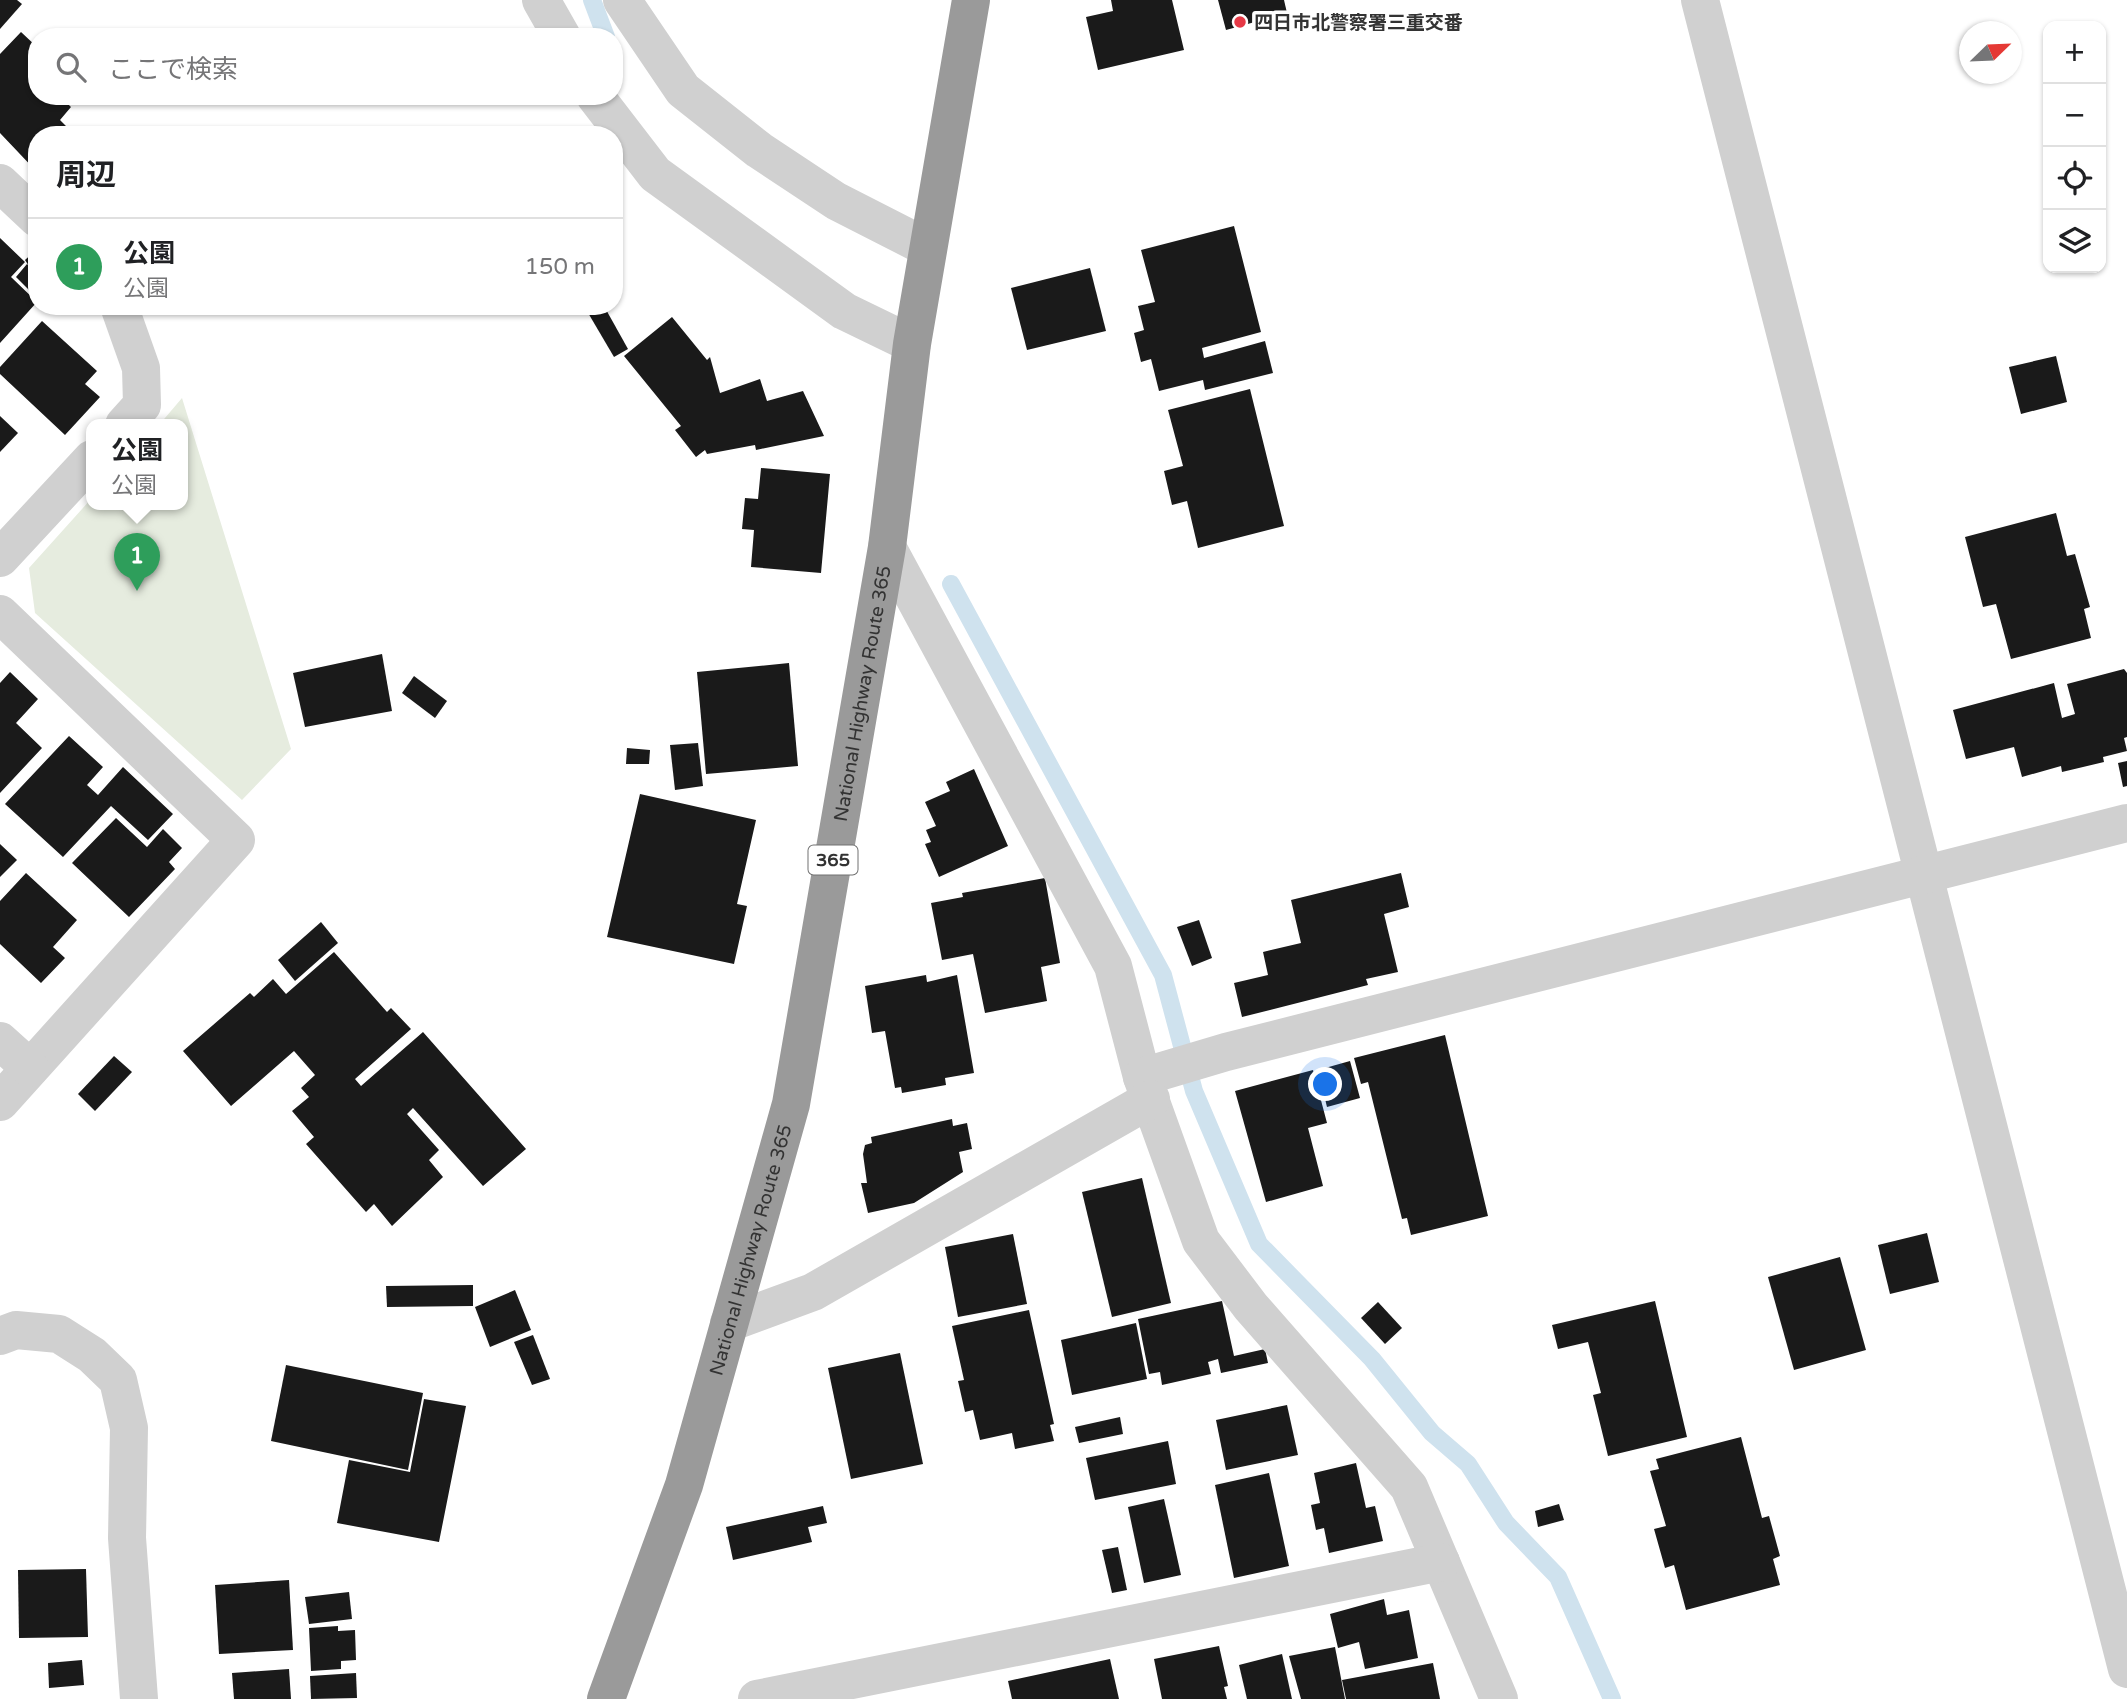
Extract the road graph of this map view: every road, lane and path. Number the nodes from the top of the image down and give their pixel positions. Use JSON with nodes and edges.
{"nodes":[{"id":1,"x":541,"y":0,"type":"edge"},
{"id":2,"x":622,"y":0,"type":"edge"},
{"id":3,"x":971,"y":0,"type":"edge"},
{"id":4,"x":1700,"y":0,"type":"edge"},
{"id":5,"x":557,"y":28,"type":"edge"},
{"id":6,"x":602,"y":105,"type":"edge"},
{"id":7,"x":618,"y":126,"type":"edge"},
{"id":8,"x":623,"y":132,"type":"edge"},
{"id":9,"x":0,"y":183,"type":"edge"},
{"id":10,"x":28,"y":209,"type":"edge"},
{"id":11,"x":928,"y":248,"type":"junction"},
{"id":12,"x":122,"y":315,"type":"edge"},
{"id":13,"x":912,"y":344,"type":"junction"},
{"id":14,"x":129,"y":419,"type":"edge"},
{"id":15,"x":86,"y":465,"type":"edge"},
{"id":16,"x":887,"y":547,"type":"junction"},
{"id":17,"x":0,"y":558,"type":"edge"},
{"id":18,"x":0,"y":614,"type":"edge"},
{"id":19,"x":2127,"y":823,"type":"edge"},
{"id":20,"x":1923,"y":875,"type":"junction"},
{"id":21,"x":0,"y":1041,"type":"edge"},
{"id":22,"x":30,"y":1068,"type":"junction"},
{"id":23,"x":1148,"y":1083,"type":"junction"},
{"id":24,"x":0,"y":1102,"type":"edge"},
{"id":25,"x":729,"y":1323,"type":"junction"},
{"id":26,"x":0,"y":1336,"type":"edge"},
{"id":27,"x":1441,"y":1562,"type":"junction"},
{"id":28,"x":2127,"y":1669,"type":"edge"},
{"id":29,"x":139,"y":1699,"type":"edge"},
{"id":30,"x":606,"y":1699,"type":"edge"},
{"id":31,"x":757,"y":1699,"type":"edge"},
{"id":32,"x":1499,"y":1699,"type":"edge"}],
"edges":[{"from":1,"to":5,"type":"street"},
{"from":2,"to":11,"type":"street"},
{"from":3,"to":11,"type":"highway","name":"National Highway Route 365","number":"365"},
{"from":4,"to":20,"type":"street"},
{"from":6,"to":7,"type":"street"},
{"from":8,"to":13,"type":"street"},
{"from":9,"to":10,"type":"street"},
{"from":11,"to":13,"type":"highway","name":"National Highway Route 365","number":"365"},
{"from":12,"to":14,"type":"street"},
{"from":13,"to":16,"type":"highway","name":"National Highway Route 365","number":"365"},
{"from":15,"to":17,"type":"street"},
{"from":16,"to":23,"type":"street"},
{"from":16,"to":25,"type":"highway","name":"National Highway Route 365","number":"365"},
{"from":18,"to":22,"type":"street"},
{"from":19,"to":20,"type":"street"},
{"from":20,"to":23,"type":"street"},
{"from":20,"to":28,"type":"street"},
{"from":21,"to":22,"type":"street"},
{"from":22,"to":24,"type":"street"},
{"from":23,"to":25,"type":"street"},
{"from":23,"to":27,"type":"street"},
{"from":25,"to":30,"type":"highway","name":"National Highway Route 365","number":"365"},
{"from":26,"to":29,"type":"street"},
{"from":27,"to":31,"type":"street"},
{"from":27,"to":32,"type":"street"}]}
